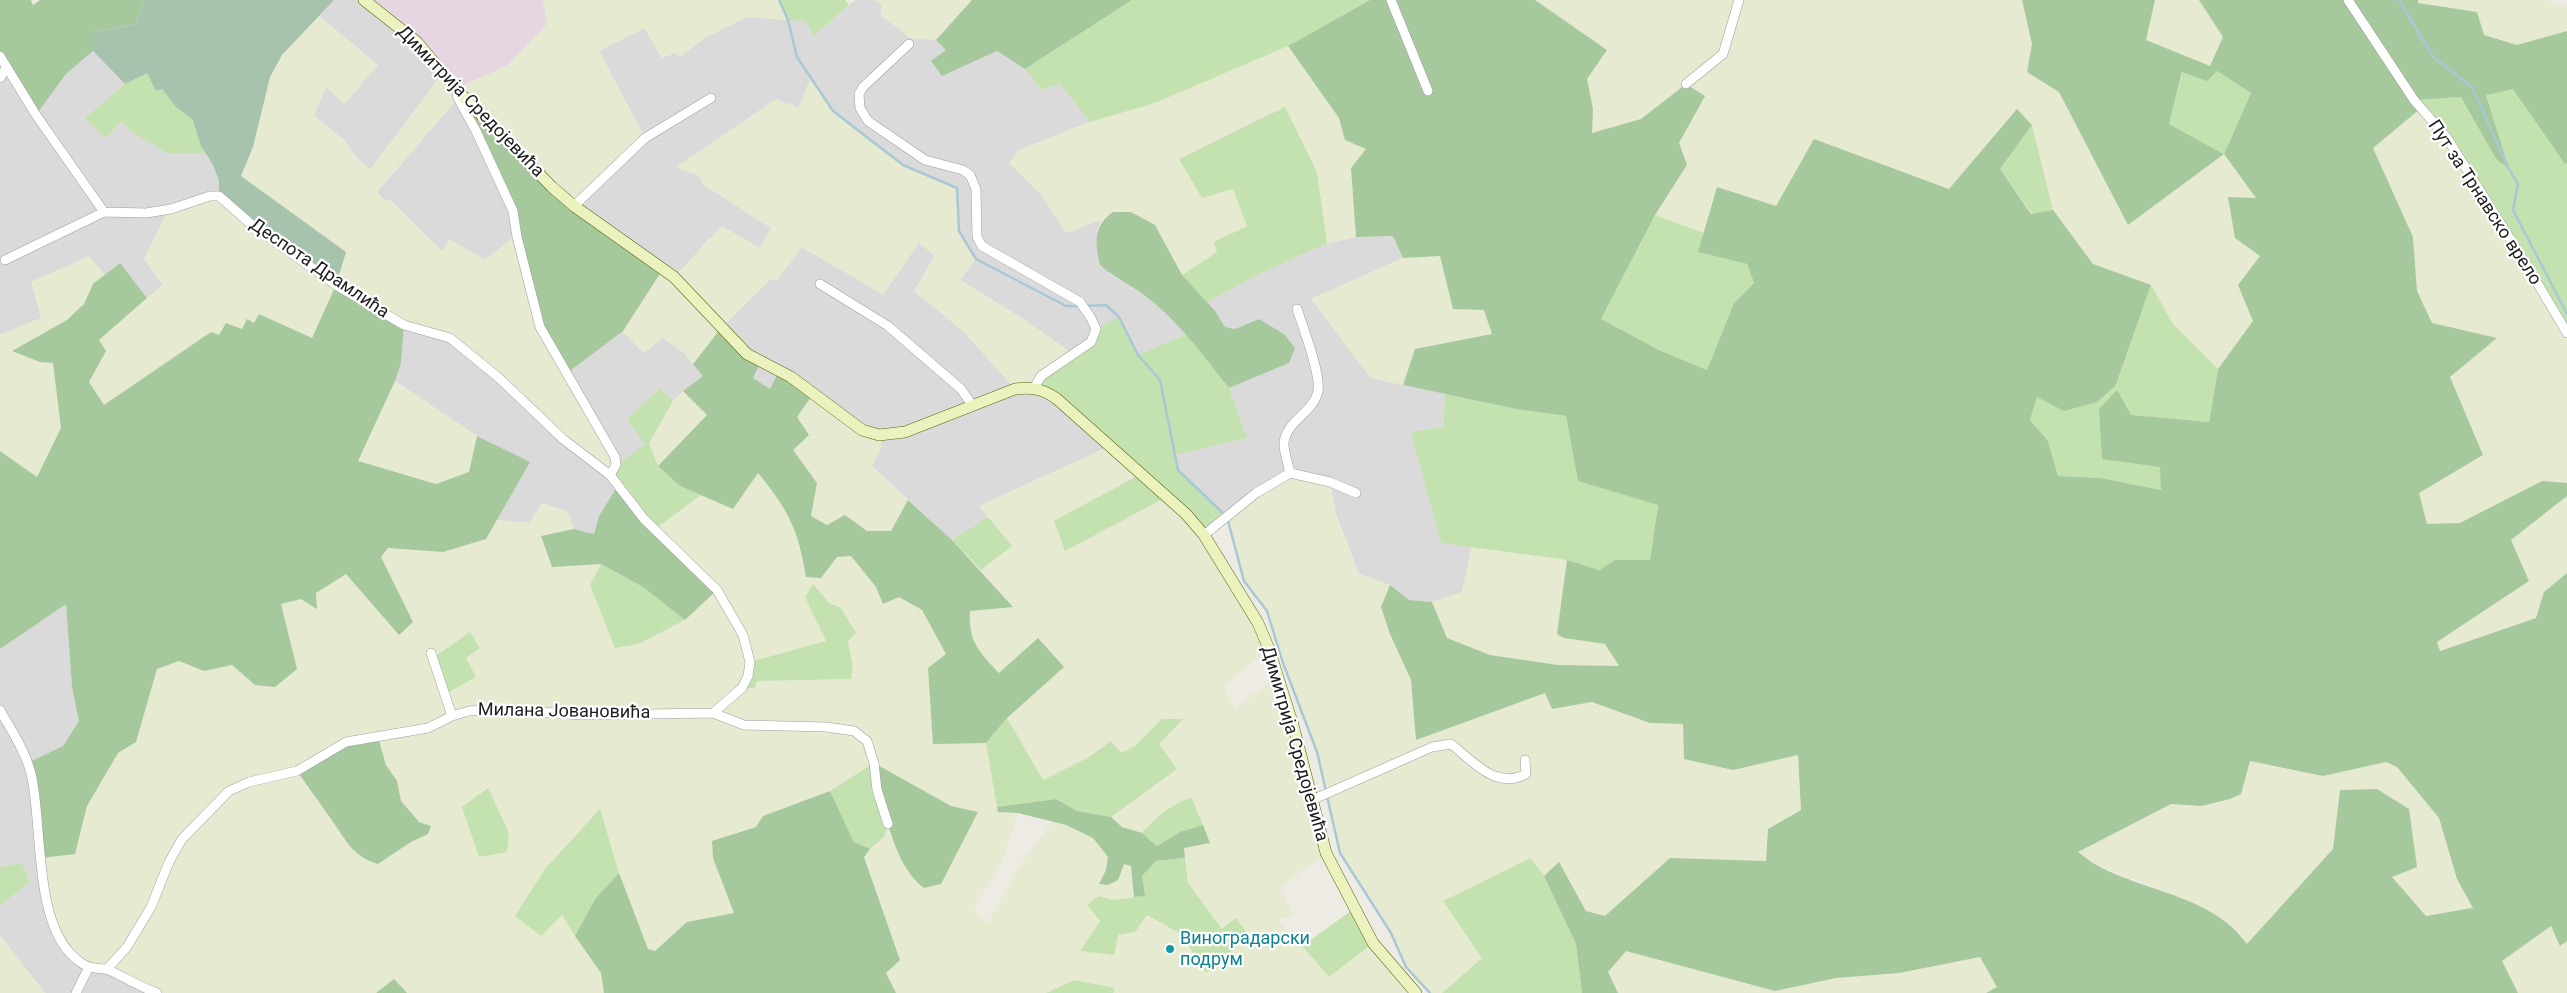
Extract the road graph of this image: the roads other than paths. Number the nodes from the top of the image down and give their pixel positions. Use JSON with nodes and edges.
{"nodes":[{"id":1,"x":364,"y":0,"type":"edge"},
{"id":2,"x":1391,"y":0,"type":"edge"},
{"id":3,"x":1739,"y":0,"type":"edge"},
{"id":4,"x":2348,"y":0,"type":"edge"},
{"id":5,"x":909,"y":44,"type":"dead end"},
{"id":6,"x":0,"y":56,"type":"edge"},
{"id":7,"x":6,"y":68,"type":"junction"},
{"id":8,"x":0,"y":78,"type":"edge"},
{"id":9,"x":1686,"y":84,"type":"dead end"},
{"id":10,"x":456,"y":89,"type":"junction"},
{"id":11,"x":1428,"y":91,"type":"dead end"},
{"id":12,"x":712,"y":98,"type":"dead end"},
{"id":13,"x":574,"y":206,"type":"junction"},
{"id":14,"x":104,"y":212,"type":"junction"},
{"id":15,"x":6,"y":260,"type":"dead end"},
{"id":16,"x":820,"y":284,"type":"dead end"},
{"id":17,"x":1297,"y":309,"type":"dead end"},
{"id":18,"x":2567,"y":333,"type":"edge"},
{"id":19,"x":1034,"y":388,"type":"junction"},
{"id":20,"x":972,"y":405,"type":"junction"},
{"id":21,"x":1290,"y":473,"type":"junction"},
{"id":22,"x":610,"y":476,"type":"junction"},
{"id":23,"x":1356,"y":493,"type":"dead end"},
{"id":24,"x":1204,"y":535,"type":"junction"},
{"id":25,"x":431,"y":653,"type":"dead end"},
{"id":26,"x":0,"y":710,"type":"edge"},
{"id":27,"x":713,"y":713,"type":"junction"},
{"id":28,"x":452,"y":716,"type":"junction"},
{"id":29,"x":1525,"y":760,"type":"dead end"},
{"id":30,"x":1312,"y":800,"type":"junction"},
{"id":31,"x":888,"y":824,"type":"dead end"},
{"id":32,"x":89,"y":967,"type":"junction"},
{"id":33,"x":107,"y":969,"type":"junction"},
{"id":34,"x":76,"y":993,"type":"edge"},
{"id":35,"x":157,"y":993,"type":"edge"},
{"id":36,"x":1416,"y":993,"type":"edge"}],
"edges":[{"from":1,"to":10,"type":"street","name":"Димитрија Средојевића"},
{"from":2,"to":11,"type":"street"},
{"from":3,"to":9,"type":"street"},
{"from":4,"to":18,"type":"street","name":"Пут за Трнавско врело"},
{"from":5,"to":19,"type":"street"},
{"from":6,"to":7,"type":"street"},
{"from":7,"to":8,"type":"street"},
{"from":7,"to":14,"type":"street"},
{"from":10,"to":13,"type":"street","name":"Димитрија Средојевића"},
{"from":10,"to":22,"type":"street"},
{"from":12,"to":13,"type":"street"},
{"from":13,"to":20,"type":"street","name":"Димитрија Средојевића"},
{"from":14,"to":15,"type":"street","name":"Деспота Драмлића"},
{"from":14,"to":22,"type":"street","name":"Деспота Драмлића"},
{"from":16,"to":20,"type":"street"},
{"from":17,"to":21,"type":"street"},
{"from":19,"to":20,"type":"street","name":"Димитрија Средојевића"},
{"from":19,"to":24,"type":"street","name":"Димитрија Средојевића"},
{"from":21,"to":23,"type":"street"},
{"from":21,"to":24,"type":"street"},
{"from":22,"to":27,"type":"street"},
{"from":24,"to":30,"type":"street","name":"Димитрија Средојевића"},
{"from":25,"to":28,"type":"street"},
{"from":26,"to":32,"type":"street"},
{"from":27,"to":28,"type":"street","name":"Милана Јовановића"},
{"from":27,"to":31,"type":"street"},
{"from":28,"to":33,"type":"street","name":"Милана Јовановића"},
{"from":29,"to":30,"type":"street"},
{"from":30,"to":36,"type":"street","name":"Димитрија Средојевића"},
{"from":32,"to":33,"type":"street"},
{"from":32,"to":34,"type":"street"},
{"from":33,"to":35,"type":"street"}]}
